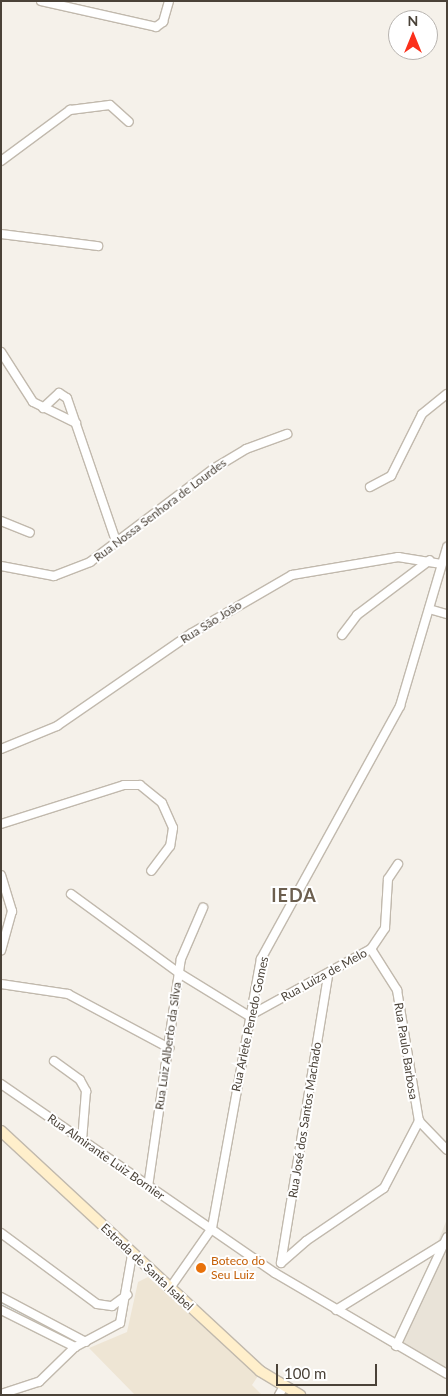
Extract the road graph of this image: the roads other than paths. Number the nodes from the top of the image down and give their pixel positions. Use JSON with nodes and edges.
{"nodes":[{"id":1,"x":41,"y":1,"type":"edge"},
{"id":2,"x":169,"y":1,"type":"edge"},
{"id":3,"x":129,"y":122,"type":"dead end"},
{"id":4,"x":1,"y":161,"type":"edge"},
{"id":5,"x":1,"y":234,"type":"edge"},
{"id":6,"x":98,"y":246,"type":"dead end"},
{"id":7,"x":1,"y":352,"type":"edge"},
{"id":8,"x":447,"y":394,"type":"edge"},
{"id":9,"x":43,"y":408,"type":"junction"},
{"id":10,"x":78,"y":426,"type":"junction"},
{"id":11,"x":287,"y":434,"type":"dead end"},
{"id":12,"x":370,"y":487,"type":"dead end"},
{"id":13,"x":1,"y":520,"type":"edge"},
{"id":14,"x":30,"y":533,"type":"dead end"},
{"id":15,"x":116,"y":541,"type":"junction"},
{"id":16,"x":447,"y":547,"type":"edge"},
{"id":17,"x":430,"y":560,"type":"junction"},
{"id":18,"x":441,"y":564,"type":"junction"},
{"id":19,"x":1,"y":566,"type":"edge"},
{"id":20,"x":429,"y":609,"type":"junction"},
{"id":21,"x":447,"y":614,"type":"edge"},
{"id":22,"x":342,"y":635,"type":"dead end"},
{"id":23,"x":1,"y":748,"type":"edge"},
{"id":24,"x":1,"y":824,"type":"edge"},
{"id":25,"x":398,"y":864,"type":"dead end"},
{"id":26,"x":152,"y":871,"type":"dead end"},
{"id":27,"x":1,"y":875,"type":"edge"},
{"id":28,"x":71,"y":894,"type":"dead end"},
{"id":29,"x":203,"y":908,"type":"dead end"},
{"id":30,"x":371,"y":949,"type":"junction"},
{"id":31,"x":1,"y":951,"type":"edge"},
{"id":32,"x":178,"y":973,"type":"junction"},
{"id":33,"x":328,"y":976,"type":"junction"},
{"id":34,"x":1,"y":984,"type":"edge"},
{"id":35,"x":249,"y":1016,"type":"junction"},
{"id":36,"x":169,"y":1048,"type":"junction"},
{"id":37,"x":54,"y":1061,"type":"dead end"},
{"id":38,"x":1,"y":1084,"type":"edge"},
{"id":39,"x":419,"y":1121,"type":"junction"},
{"id":40,"x":1,"y":1131,"type":"edge"},
{"id":41,"x":82,"y":1141,"type":"junction"},
{"id":42,"x":447,"y":1150,"type":"edge"},
{"id":43,"x":148,"y":1187,"type":"junction"},
{"id":44,"x":212,"y":1228,"type":"junction"},
{"id":45,"x":1,"y":1233,"type":"edge"},
{"id":46,"x":445,"y":1240,"type":"edge"},
{"id":47,"x":132,"y":1255,"type":"junction"},
{"id":48,"x":281,"y":1263,"type":"junction"},
{"id":49,"x":275,"y":1274,"type":"junction"},
{"id":50,"x":170,"y":1288,"type":"junction"},
{"id":51,"x":127,"y":1295,"type":"junction"},
{"id":52,"x":1,"y":1297,"type":"edge"},
{"id":53,"x":336,"y":1310,"type":"junction"},
{"id":54,"x":2,"y":1311,"type":"edge"},
{"id":55,"x":53,"y":1330,"type":"junction"},
{"id":56,"x":86,"y":1342,"type":"junction"},
{"id":57,"x":396,"y":1346,"type":"junction"},
{"id":58,"x":75,"y":1347,"type":"junction"},
{"id":59,"x":447,"y":1374,"type":"edge"},
{"id":60,"x":281,"y":1391,"type":"edge"},
{"id":61,"x":18,"y":1393,"type":"edge"},
{"id":62,"x":1,"y":1394,"type":"edge"},
{"id":63,"x":300,"y":1395,"type":"edge"}],
"edges":[{"from":1,"to":2,"type":"street"},
{"from":3,"to":4,"type":"street"},
{"from":5,"to":6,"type":"street"},
{"from":7,"to":9,"type":"street"},
{"from":8,"to":12,"type":"street"},
{"from":9,"to":10,"type":"street"},
{"from":9,"to":10,"type":"street"},
{"from":10,"to":15,"type":"street"},
{"from":11,"to":15,"type":"street","name":"Rua Nossa Senhora de Lourdes"},
{"from":13,"to":14,"type":"street"},
{"from":15,"to":19,"type":"street","name":"Rua Nossa Senhora de Lourdes"},
{"from":16,"to":18,"type":"street","name":"Rua Arlete Penedo Gomes"},
{"from":17,"to":18,"type":"street","name":"Rua São João"},
{"from":17,"to":22,"type":"street"},
{"from":17,"to":23,"type":"street","name":"Rua São João"},
{"from":18,"to":20,"type":"street","name":"Rua Arlete Penedo Gomes"},
{"from":20,"to":21,"type":"street"},
{"from":20,"to":35,"type":"street","name":"Rua Arlete Penedo Gomes"},
{"from":24,"to":26,"type":"street"},
{"from":25,"to":30,"type":"street","name":"Rua Luiza de Melo"},
{"from":27,"to":31,"type":"street"},
{"from":28,"to":32,"type":"street"},
{"from":29,"to":32,"type":"street","name":"Rua Luiz Alberto da Silva"},
{"from":30,"to":33,"type":"street","name":"Rua Luiza de Melo"},
{"from":30,"to":39,"type":"street","name":"Rua Paulo Barbosa"},
{"from":32,"to":35,"type":"street"},
{"from":32,"to":36,"type":"street","name":"Rua Luiz Alberto da Silva"},
{"from":33,"to":35,"type":"street","name":"Rua Luiza de Melo"},
{"from":33,"to":48,"type":"street","name":"Rua José dos Santos Machado"},
{"from":34,"to":36,"type":"street"},
{"from":35,"to":44,"type":"street","name":"Rua Arlete Penedo Gomes"},
{"from":36,"to":43,"type":"street","name":"Rua Luiz Alberto da Silva"},
{"from":37,"to":41,"type":"street"},
{"from":38,"to":41,"type":"street","name":"Rua Almirante Luiz Bornier"},
{"from":39,"to":42,"type":"street"},
{"from":39,"to":48,"type":"street"},
{"from":40,"to":47,"type":"main road","name":"Estrada de Santa Isabel"},
{"from":41,"to":43,"type":"street","name":"Rua Almirante Luiz Bornier"},
{"from":43,"to":44,"type":"street","name":"Rua Almirante Luiz Bornier"},
{"from":44,"to":49,"type":"street","name":"Rua Almirante Luiz Bornier"},
{"from":44,"to":50,"type":"street","name":"Rua Arlete Penedo Gomes"},
{"from":45,"to":51,"type":"street"},
{"from":46,"to":53,"type":"street"},
{"from":46,"to":57,"type":"street"},
{"from":47,"to":50,"type":"main road","name":"Estrada de Santa Isabel"},
{"from":47,"to":51,"type":"street"},
{"from":48,"to":49,"type":"street"},
{"from":49,"to":53,"type":"street","name":"Rua Almirante Luiz Bornier"},
{"from":50,"to":60,"type":"main road","name":"Estrada de Santa Isabel"},
{"from":51,"to":56,"type":"street"},
{"from":52,"to":55,"type":"street"},
{"from":53,"to":57,"type":"street","name":"Rua Almirante Luiz Bornier"},
{"from":54,"to":55,"type":"street"},
{"from":55,"to":56,"type":"street"},
{"from":55,"to":58,"type":"street"},
{"from":56,"to":58,"type":"street"},
{"from":57,"to":59,"type":"street","name":"Rua Almirante Luiz Bornier"},
{"from":58,"to":61,"type":"street"},
{"from":60,"to":63,"type":"main road","name":"Estrada de Santa Isabel"},
{"from":61,"to":62,"type":"street"}]}
